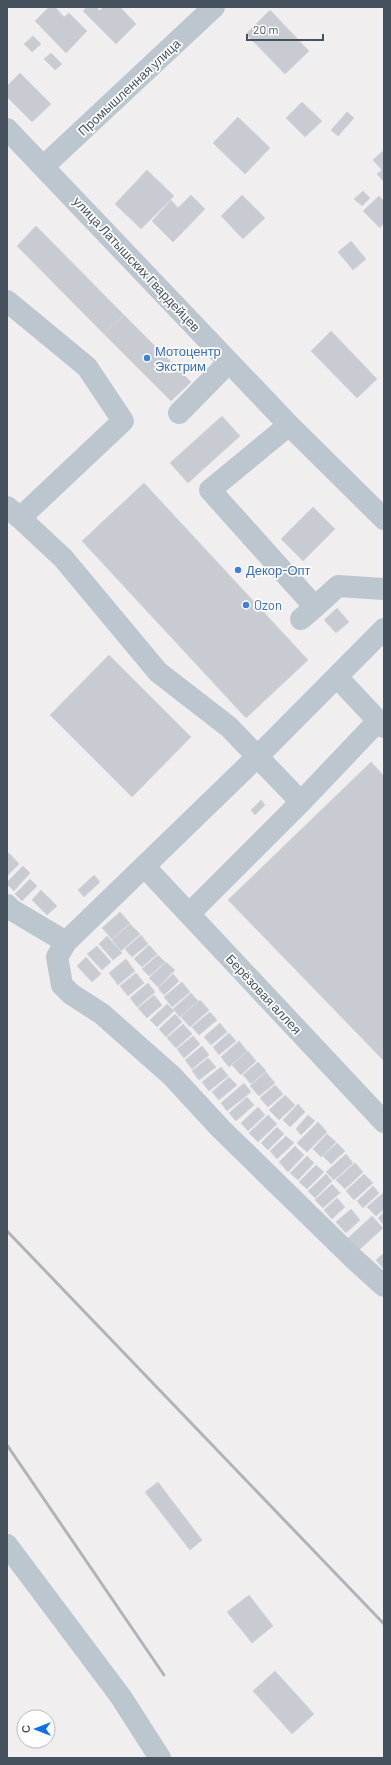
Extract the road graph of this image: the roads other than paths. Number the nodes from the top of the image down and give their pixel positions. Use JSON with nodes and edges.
{"nodes":[{"id":1,"x":214,"y":7,"type":"edge"},
{"id":2,"x":7,"y":129,"type":"edge"},
{"id":3,"x":44,"y":166,"type":"junction"},
{"id":4,"x":7,"y":301,"type":"edge"},
{"id":5,"x":230,"y":362,"type":"junction"},
{"id":6,"x":179,"y":413,"type":"dead end"},
{"id":7,"x":289,"y":425,"type":"junction"},
{"id":8,"x":14,"y":513,"type":"edge"},
{"id":9,"x":384,"y":519,"type":"edge"},
{"id":10,"x":384,"y":589,"type":"edge"},
{"id":11,"x":384,"y":629,"type":"edge"},
{"id":12,"x":337,"y":677,"type":"junction"},
{"id":13,"x":381,"y":724,"type":"edge"},
{"id":14,"x":257,"y":756,"type":"junction"},
{"id":15,"x":301,"y":802,"type":"junction"},
{"id":16,"x":144,"y":866,"type":"junction"},
{"id":17,"x":7,"y":905,"type":"edge"},
{"id":18,"x":189,"y":914,"type":"junction"},
{"id":19,"x":66,"y":942,"type":"junction"},
{"id":20,"x":384,"y":1122,"type":"edge"},
{"id":21,"x":384,"y":1286,"type":"edge"},
{"id":22,"x":7,"y":1546,"type":"edge"},
{"id":23,"x":160,"y":1758,"type":"edge"}],
"edges":[{"from":1,"to":3,"type":"street","name":"Промышленная улица"},
{"from":2,"to":3,"type":"street","name":"улица Латышских Гвардейцев"},
{"from":3,"to":5,"type":"street","name":"улица Латышских Гвардейцев"},
{"from":4,"to":8,"type":"street"},
{"from":5,"to":6,"type":"street"},
{"from":5,"to":7,"type":"street","name":"улица Латышских Гвардейцев"},
{"from":7,"to":9,"type":"street","name":"улица Латышских Гвардейцев"},
{"from":7,"to":10,"type":"street"},
{"from":8,"to":14,"type":"street"},
{"from":11,"to":12,"type":"street"},
{"from":12,"to":13,"type":"street"},
{"from":12,"to":14,"type":"street"},
{"from":13,"to":15,"type":"street"},
{"from":14,"to":15,"type":"street"},
{"from":14,"to":16,"type":"street"},
{"from":15,"to":18,"type":"street"},
{"from":16,"to":18,"type":"street","name":"Берёзовая аллея"},
{"from":16,"to":19,"type":"street"},
{"from":17,"to":19,"type":"street"},
{"from":18,"to":20,"type":"street","name":"Берёзовая аллея"},
{"from":19,"to":21,"type":"street"},
{"from":22,"to":23,"type":"street"}]}
